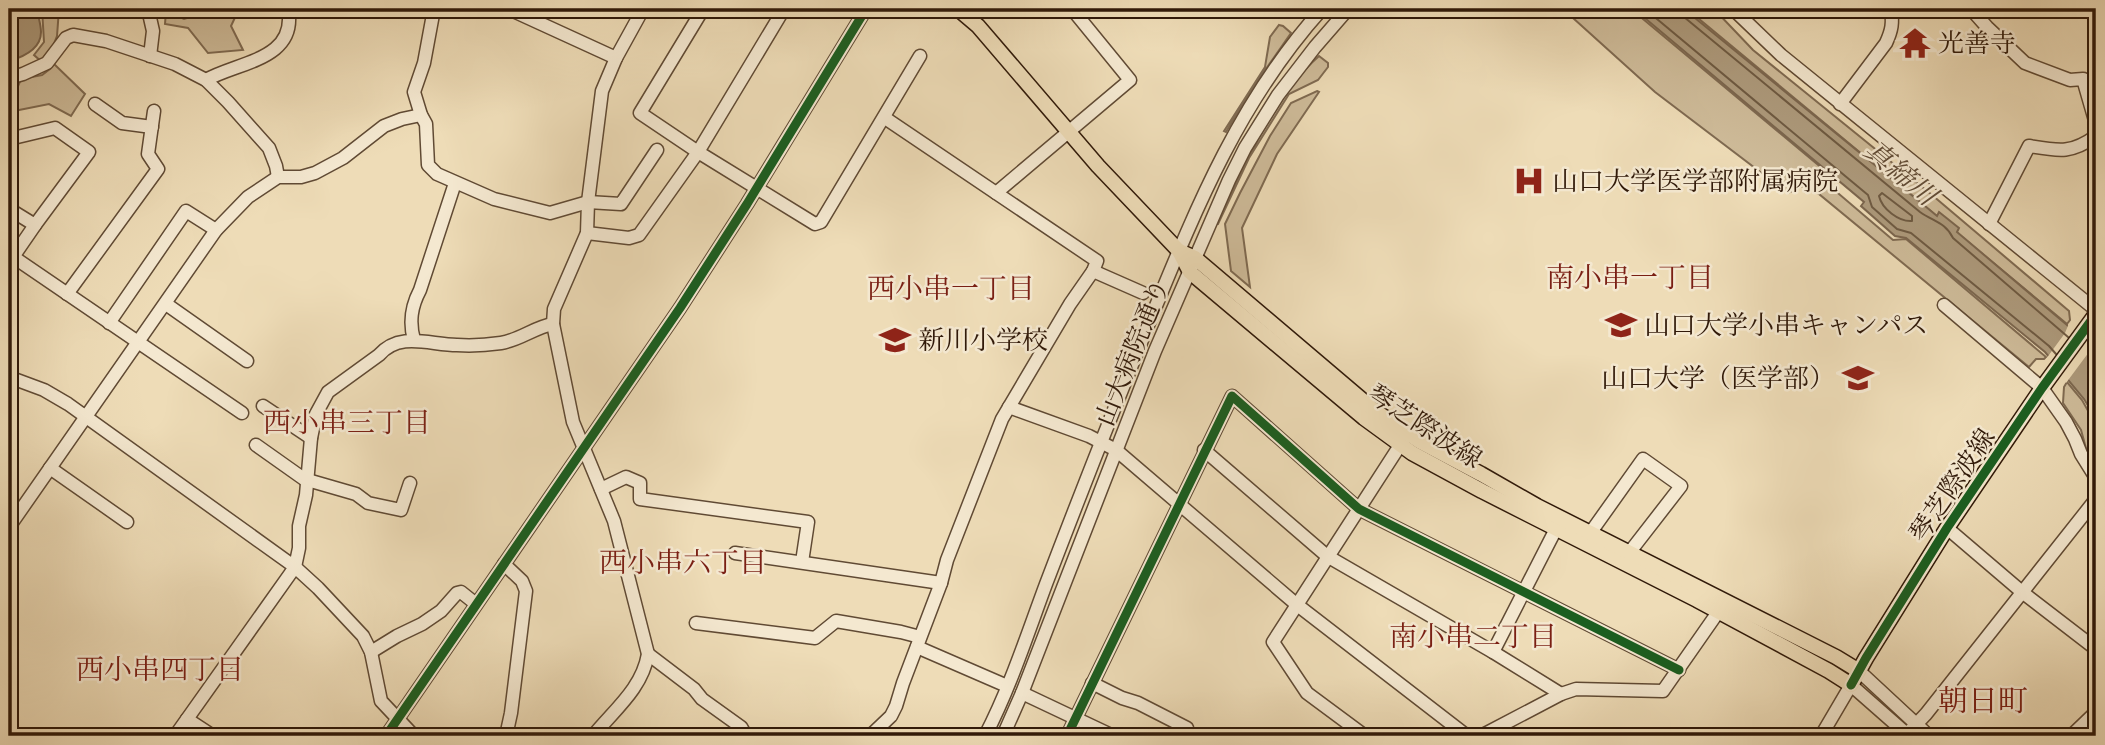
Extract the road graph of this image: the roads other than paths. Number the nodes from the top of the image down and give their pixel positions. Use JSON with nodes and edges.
{"nodes":[{"id":1,"x":148,"y":9,"type":"edge"},
{"id":2,"x":288,"y":9,"type":"edge"},
{"id":3,"x":434,"y":9,"type":"edge"},
{"id":4,"x":509,"y":9,"type":"edge"},
{"id":5,"x":643,"y":9,"type":"edge"},
{"id":6,"x":702,"y":9,"type":"edge"},
{"id":7,"x":784,"y":9,"type":"edge"},
{"id":8,"x":866,"y":9,"type":"edge"},
{"id":9,"x":958,"y":9,"type":"edge"},
{"id":10,"x":1072,"y":9,"type":"edge"},
{"id":11,"x":1322,"y":9,"type":"edge"},
{"id":12,"x":1348,"y":9,"type":"edge"},
{"id":13,"x":1733,"y":9,"type":"edge"},
{"id":14,"x":1890,"y":9,"type":"edge"},
{"id":15,"x":1971,"y":9,"type":"edge"},
{"id":16,"x":2086,"y":9,"type":"edge"},
{"id":17,"x":2096,"y":10,"type":"edge"},
{"id":18,"x":1746,"y":14,"type":"edge"},
{"id":19,"x":150,"y":56,"type":"junction"},
{"id":20,"x":920,"y":56,"type":"dead end"},
{"id":21,"x":617,"y":58,"type":"junction"},
{"id":22,"x":9,"y":78,"type":"edge"},
{"id":23,"x":206,"y":80,"type":"junction"},
{"id":24,"x":95,"y":104,"type":"dead end"},
{"id":25,"x":1840,"y":104,"type":"junction"},
{"id":26,"x":154,"y":111,"type":"dead end"},
{"id":27,"x":421,"y":115,"type":"junction"},
{"id":28,"x":885,"y":118,"type":"junction"},
{"id":29,"x":2096,"y":124,"type":"edge"},
{"id":30,"x":152,"y":127,"type":"junction"},
{"id":31,"x":1068,"y":131,"type":"junction"},
{"id":32,"x":2096,"y":136,"type":"edge"},
{"id":33,"x":9,"y":139,"type":"edge"},
{"id":34,"x":657,"y":150,"type":"dead end"},
{"id":35,"x":698,"y":152,"type":"junction"},
{"id":36,"x":278,"y":177,"type":"junction"},
{"id":37,"x":454,"y":183,"type":"junction"},
{"id":38,"x":757,"y":188,"type":"junction"},
{"id":39,"x":996,"y":193,"type":"junction"},
{"id":40,"x":588,"y":202,"type":"junction"},
{"id":41,"x":9,"y":209,"type":"edge"},
{"id":42,"x":1989,"y":224,"type":"junction"},
{"id":43,"x":35,"y":225,"type":"junction"},
{"id":44,"x":216,"y":230,"type":"junction"},
{"id":45,"x":587,"y":233,"type":"junction"},
{"id":46,"x":1179,"y":251,"type":"junction"},
{"id":47,"x":11,"y":255,"type":"edge"},
{"id":48,"x":1192,"y":265,"type":"junction"},
{"id":49,"x":1093,"y":271,"type":"junction"},
{"id":50,"x":1143,"y":293,"type":"dead end"},
{"id":51,"x":67,"y":294,"type":"junction"},
{"id":52,"x":166,"y":304,"type":"junction"},
{"id":53,"x":1944,"y":305,"type":"dead end"},
{"id":54,"x":2096,"y":312,"type":"edge"},
{"id":55,"x":109,"y":323,"type":"junction"},
{"id":56,"x":553,"y":324,"type":"junction"},
{"id":57,"x":414,"y":340,"type":"junction"},
{"id":58,"x":137,"y":342,"type":"junction"},
{"id":59,"x":247,"y":361,"type":"dead end"},
{"id":60,"x":9,"y":377,"type":"edge"},
{"id":61,"x":2042,"y":388,"type":"junction"},
{"id":62,"x":263,"y":406,"type":"dead end"},
{"id":63,"x":1009,"y":407,"type":"junction"},
{"id":64,"x":242,"y":413,"type":"dead end"},
{"id":65,"x":85,"y":416,"type":"junction"},
{"id":66,"x":311,"y":438,"type":"junction"},
{"id":67,"x":1404,"y":439,"type":"junction"},
{"id":68,"x":1100,"y":442,"type":"junction"},
{"id":69,"x":256,"y":445,"type":"dead end"},
{"id":70,"x":583,"y":447,"type":"junction"},
{"id":71,"x":1116,"y":450,"type":"junction"},
{"id":72,"x":1204,"y":450,"type":"junction"},
{"id":73,"x":50,"y":468,"type":"junction"},
{"id":74,"x":2096,"y":478,"type":"edge"},
{"id":75,"x":308,"y":479,"type":"junction"},
{"id":76,"x":410,"y":484,"type":"dead end"},
{"id":77,"x":601,"y":489,"type":"junction"},
{"id":78,"x":2096,"y":499,"type":"edge"},
{"id":79,"x":1179,"y":504,"type":"junction"},
{"id":80,"x":1359,"y":509,"type":"junction"},
{"id":81,"x":127,"y":523,"type":"dead end"},
{"id":82,"x":1558,"y":523,"type":"junction"},
{"id":83,"x":9,"y":527,"type":"edge"},
{"id":84,"x":1947,"y":528,"type":"junction"},
{"id":85,"x":1587,"y":538,"type":"junction"},
{"id":86,"x":735,"y":553,"type":"dead end"},
{"id":87,"x":1629,"y":553,"type":"junction"},
{"id":88,"x":1327,"y":556,"type":"junction"},
{"id":89,"x":803,"y":562,"type":"junction"},
{"id":90,"x":504,"y":564,"type":"junction"},
{"id":91,"x":295,"y":567,"type":"junction"},
{"id":92,"x":941,"y":583,"type":"junction"},
{"id":93,"x":1523,"y":592,"type":"junction"},
{"id":94,"x":2022,"y":592,"type":"junction"},
{"id":95,"x":476,"y":604,"type":"junction"},
{"id":96,"x":1296,"y":604,"type":"junction"},
{"id":97,"x":1722,"y":607,"type":"junction"},
{"id":98,"x":696,"y":623,"type":"dead end"},
{"id":99,"x":919,"y":642,"type":"junction"},
{"id":100,"x":2096,"y":649,"type":"edge"},
{"id":101,"x":372,"y":652,"type":"junction"},
{"id":102,"x":1493,"y":652,"type":"junction"},
{"id":103,"x":648,"y":654,"type":"junction"},
{"id":104,"x":1679,"y":670,"type":"junction"},
{"id":105,"x":1859,"y":671,"type":"junction"},
{"id":106,"x":1092,"y":683,"type":"junction"},
{"id":107,"x":1851,"y":685,"type":"junction"},
{"id":108,"x":1007,"y":686,"type":"junction"},
{"id":109,"x":1022,"y":693,"type":"junction"},
{"id":110,"x":1561,"y":694,"type":"junction"},
{"id":111,"x":2096,"y":712,"type":"edge"},
{"id":112,"x":187,"y":719,"type":"junction"},
{"id":113,"x":1076,"y":719,"type":"junction"},
{"id":114,"x":397,"y":720,"type":"junction"},
{"id":115,"x":1187,"y":728,"type":"dead end"},
{"id":116,"x":1911,"y":732,"type":"edge"},
{"id":117,"x":175,"y":736,"type":"edge"},
{"id":118,"x":213,"y":736,"type":"edge"},
{"id":119,"x":386,"y":736,"type":"edge"},
{"id":120,"x":414,"y":736,"type":"edge"},
{"id":121,"x":506,"y":736,"type":"edge"},
{"id":122,"x":593,"y":736,"type":"edge"},
{"id":123,"x":746,"y":736,"type":"edge"},
{"id":124,"x":870,"y":736,"type":"edge"},
{"id":125,"x":985,"y":736,"type":"edge"},
{"id":126,"x":1003,"y":736,"type":"edge"},
{"id":127,"x":1068,"y":736,"type":"edge"},
{"id":128,"x":1113,"y":736,"type":"edge"},
{"id":129,"x":1365,"y":736,"type":"edge"},
{"id":130,"x":1468,"y":736,"type":"edge"},
{"id":131,"x":1481,"y":736,"type":"edge"},
{"id":132,"x":1821,"y":736,"type":"edge"},
{"id":133,"x":1929,"y":736,"type":"edge"},
{"id":134,"x":2071,"y":736,"type":"edge"}],
"edges":[{"from":1,"to":19,"type":"street"},
{"from":2,"to":23,"type":"street"},
{"from":3,"to":27,"type":"street"},
{"from":4,"to":21,"type":"street"},
{"from":5,"to":21,"type":"street"},
{"from":6,"to":35,"type":"street"},
{"from":7,"to":35,"type":"street"},
{"from":8,"to":38,"type":"street"},
{"from":9,"to":31,"type":"main road","name":"琴芝際波線"},
{"from":10,"to":31,"type":"street"},
{"from":11,"to":46,"type":"street","name":"山大病院通り"},
{"from":12,"to":48,"type":"street","name":"山大病院通り"},
{"from":13,"to":18,"type":"street"},
{"from":14,"to":25,"type":"street"},
{"from":15,"to":29,"type":"street"},
{"from":16,"to":17,"type":"street"},
{"from":18,"to":25,"type":"street"},
{"from":19,"to":22,"type":"street"},
{"from":19,"to":23,"type":"street"},
{"from":20,"to":28,"type":"street"},
{"from":21,"to":40,"type":"street"},
{"from":23,"to":36,"type":"street"},
{"from":24,"to":30,"type":"street"},
{"from":25,"to":42,"type":"street"},
{"from":26,"to":30,"type":"street"},
{"from":27,"to":36,"type":"street"},
{"from":27,"to":37,"type":"street"},
{"from":28,"to":38,"type":"street"},
{"from":28,"to":39,"type":"street"},
{"from":30,"to":51,"type":"street"},
{"from":31,"to":39,"type":"street"},
{"from":31,"to":46,"type":"main road","name":"琴芝際波線"},
{"from":32,"to":42,"type":"street"},
{"from":33,"to":43,"type":"street"},
{"from":34,"to":40,"type":"street"},
{"from":35,"to":38,"type":"street"},
{"from":35,"to":45,"type":"street"},
{"from":36,"to":44,"type":"street"},
{"from":37,"to":40,"type":"street"},
{"from":37,"to":57,"type":"street"},
{"from":38,"to":70,"type":"street"},
{"from":39,"to":49,"type":"street"},
{"from":40,"to":45,"type":"street"},
{"from":41,"to":43,"type":"street"},
{"from":42,"to":54,"type":"street"},
{"from":43,"to":47,"type":"street"},
{"from":44,"to":52,"type":"street"},
{"from":44,"to":55,"type":"street"},
{"from":45,"to":56,"type":"street"},
{"from":46,"to":48,"type":"main road","name":"琴芝際波線"},
{"from":46,"to":68,"type":"street","name":"山大病院通り"},
{"from":47,"to":51,"type":"street"},
{"from":48,"to":67,"type":"main road","name":"琴芝際波線"},
{"from":48,"to":71,"type":"street","name":"山大病院通り"},
{"from":49,"to":50,"type":"street"},
{"from":49,"to":63,"type":"street"},
{"from":51,"to":55,"type":"street"},
{"from":52,"to":58,"type":"street"},
{"from":52,"to":59,"type":"street"},
{"from":53,"to":61,"type":"street"},
{"from":54,"to":61,"type":"main road","name":"琴芝際波線"},
{"from":55,"to":58,"type":"street"},
{"from":56,"to":57,"type":"street"},
{"from":56,"to":70,"type":"street"},
{"from":57,"to":66,"type":"street"},
{"from":58,"to":64,"type":"street"},
{"from":58,"to":65,"type":"street"},
{"from":60,"to":65,"type":"street"},
{"from":61,"to":74,"type":"street"},
{"from":61,"to":84,"type":"main road","name":"琴芝際波線"},
{"from":62,"to":66,"type":"street"},
{"from":63,"to":68,"type":"street"},
{"from":63,"to":92,"type":"street"},
{"from":65,"to":73,"type":"street"},
{"from":65,"to":91,"type":"street"},
{"from":66,"to":75,"type":"street"},
{"from":67,"to":80,"type":"street"},
{"from":67,"to":82,"type":"main road","name":"琴芝際波線"},
{"from":68,"to":71,"type":"street"},
{"from":68,"to":108,"type":"street","name":"山大病院通り"},
{"from":69,"to":75,"type":"street"},
{"from":70,"to":77,"type":"street"},
{"from":70,"to":90,"type":"street"},
{"from":71,"to":79,"type":"street"},
{"from":71,"to":109,"type":"street","name":"山大病院通り"},
{"from":72,"to":79,"type":"street"},
{"from":72,"to":80,"type":"street"},
{"from":72,"to":88,"type":"street"},
{"from":73,"to":81,"type":"street"},
{"from":73,"to":83,"type":"street"},
{"from":75,"to":76,"type":"street"},
{"from":75,"to":91,"type":"street"},
{"from":77,"to":89,"type":"street"},
{"from":77,"to":103,"type":"street"},
{"from":78,"to":94,"type":"street"},
{"from":79,"to":96,"type":"street"},
{"from":79,"to":106,"type":"street"},
{"from":80,"to":88,"type":"street"},
{"from":80,"to":93,"type":"street"},
{"from":82,"to":85,"type":"main road","name":"琴芝際波線"},
{"from":82,"to":93,"type":"street"},
{"from":84,"to":94,"type":"street"},
{"from":84,"to":105,"type":"main road","name":"琴芝際波線"},
{"from":85,"to":87,"type":"main road","name":"琴芝際波線"},
{"from":85,"to":87,"type":"street"},
{"from":85,"to":97,"type":"main road","name":"琴芝際波線"},
{"from":86,"to":89,"type":"street"},
{"from":87,"to":97,"type":"main road","name":"琴芝際波線"},
{"from":88,"to":96,"type":"street"},
{"from":88,"to":102,"type":"street"},
{"from":89,"to":92,"type":"street"},
{"from":90,"to":95,"type":"street"},
{"from":90,"to":121,"type":"street"},
{"from":91,"to":101,"type":"street"},
{"from":91,"to":112,"type":"street"},
{"from":92,"to":99,"type":"street"},
{"from":93,"to":102,"type":"street"},
{"from":93,"to":104,"type":"street"},
{"from":94,"to":100,"type":"street"},
{"from":94,"to":116,"type":"street"},
{"from":95,"to":101,"type":"street"},
{"from":95,"to":114,"type":"street"},
{"from":96,"to":129,"type":"street"},
{"from":96,"to":130,"type":"street"},
{"from":97,"to":104,"type":"street"},
{"from":97,"to":105,"type":"main road","name":"琴芝際波線"},
{"from":97,"to":107,"type":"main road","name":"琴芝際波線"},
{"from":98,"to":99,"type":"street"},
{"from":99,"to":108,"type":"street"},
{"from":99,"to":124,"type":"street"},
{"from":101,"to":114,"type":"street"},
{"from":102,"to":110,"type":"street"},
{"from":103,"to":122,"type":"street"},
{"from":103,"to":123,"type":"street"},
{"from":104,"to":110,"type":"street"},
{"from":105,"to":107,"type":"main road","name":"琴芝際波線"},
{"from":105,"to":116,"type":"street"},
{"from":106,"to":113,"type":"street"},
{"from":106,"to":115,"type":"street"},
{"from":107,"to":116,"type":"street"},
{"from":107,"to":132,"type":"street"},
{"from":108,"to":125,"type":"street","name":"山大病院通り"},
{"from":109,"to":113,"type":"street"},
{"from":109,"to":126,"type":"street","name":"山大病院通り"},
{"from":110,"to":131,"type":"street"},
{"from":111,"to":134,"type":"street"},
{"from":112,"to":117,"type":"street"},
{"from":112,"to":118,"type":"street"},
{"from":113,"to":127,"type":"street"},
{"from":113,"to":128,"type":"street"},
{"from":114,"to":119,"type":"street"},
{"from":114,"to":120,"type":"street"},
{"from":116,"to":133,"type":"street"}]}
